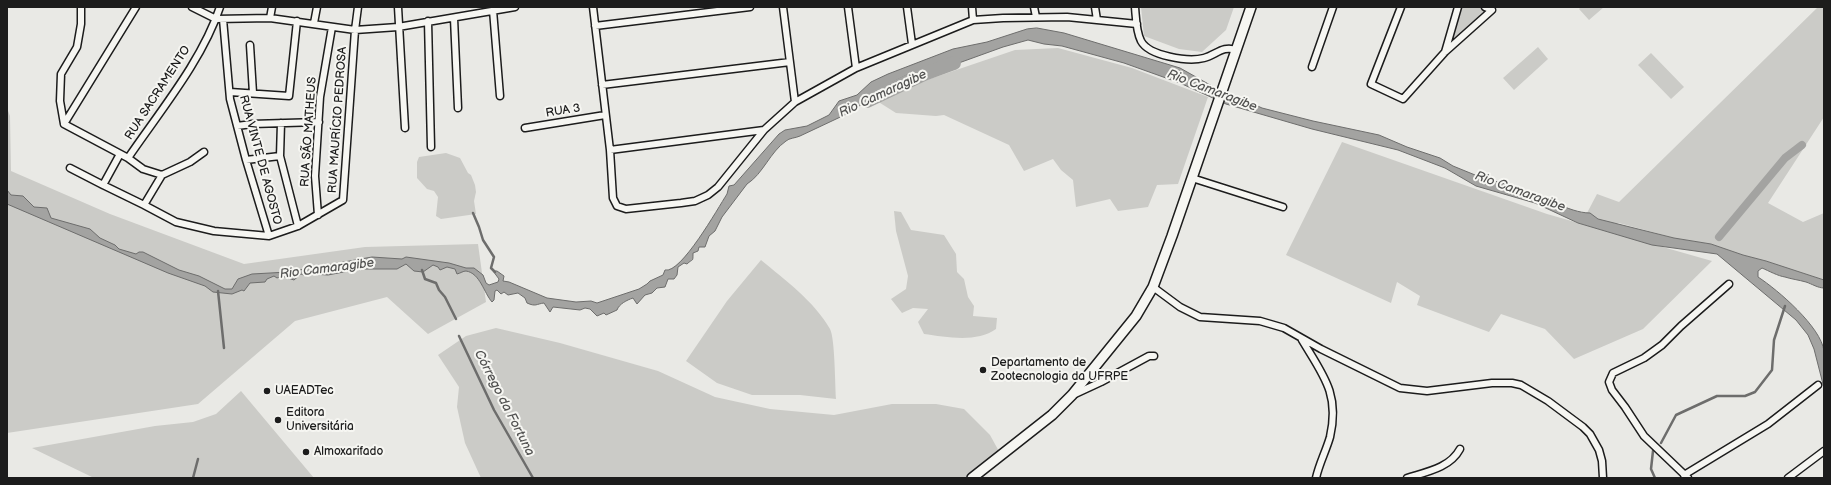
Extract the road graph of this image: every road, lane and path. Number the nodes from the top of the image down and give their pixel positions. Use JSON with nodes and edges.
{"nodes":[{"id":1,"x":81,"y":7,"type":"edge"},
{"id":2,"x":136,"y":7,"type":"edge"},
{"id":3,"x":192,"y":7,"type":"edge"},
{"id":4,"x":220,"y":7,"type":"edge"},
{"id":5,"x":272,"y":7,"type":"edge"},
{"id":6,"x":317,"y":7,"type":"edge"},
{"id":7,"x":358,"y":7,"type":"edge"},
{"id":8,"x":398,"y":7,"type":"edge"},
{"id":9,"x":471,"y":7,"type":"edge"},
{"id":10,"x":515,"y":7,"type":"edge"},
{"id":11,"x":593,"y":7,"type":"edge"},
{"id":12,"x":750,"y":7,"type":"edge"},
{"id":13,"x":783,"y":7,"type":"edge"},
{"id":14,"x":848,"y":7,"type":"edge"},
{"id":15,"x":907,"y":7,"type":"edge"},
{"id":16,"x":972,"y":7,"type":"edge"},
{"id":17,"x":1034,"y":7,"type":"edge"},
{"id":18,"x":1095,"y":7,"type":"edge"},
{"id":19,"x":1135,"y":7,"type":"edge"},
{"id":20,"x":1251,"y":7,"type":"edge"},
{"id":21,"x":1333,"y":7,"type":"edge"},
{"id":22,"x":1401,"y":7,"type":"edge"},
{"id":23,"x":1458,"y":7,"type":"edge"},
{"id":24,"x":1485,"y":7,"type":"edge"},
{"id":25,"x":493,"y":10,"type":"junction"},
{"id":26,"x":1036,"y":17,"type":"junction"},
{"id":27,"x":270,"y":18,"type":"junction"},
{"id":28,"x":454,"y":18,"type":"junction"},
{"id":29,"x":216,"y":19,"type":"junction"},
{"id":30,"x":223,"y":19,"type":"junction"},
{"id":31,"x":973,"y":20,"type":"junction"},
{"id":32,"x":1097,"y":20,"type":"junction"},
{"id":33,"x":296,"y":21,"type":"junction"},
{"id":34,"x":428,"y":21,"type":"junction"},
{"id":35,"x":314,"y":23,"type":"junction"},
{"id":36,"x":1137,"y":24,"type":"junction"},
{"id":37,"x":332,"y":26,"type":"junction"},
{"id":38,"x":595,"y":26,"type":"junction"},
{"id":39,"x":398,"y":27,"type":"junction"},
{"id":40,"x":355,"y":30,"type":"junction"},
{"id":41,"x":912,"y":44,"type":"junction"},
{"id":42,"x":250,"y":45,"type":"dead end"},
{"id":43,"x":1236,"y":50,"type":"junction"},
{"id":44,"x":1445,"y":52,"type":"junction"},
{"id":45,"x":790,"y":62,"type":"junction"},
{"id":46,"x":1312,"y":67,"type":"dead end"},
{"id":47,"x":856,"y":68,"type":"junction"},
{"id":48,"x":602,"y":85,"type":"junction"},
{"id":49,"x":230,"y":92,"type":"junction"},
{"id":50,"x":253,"y":93,"type":"junction"},
{"id":51,"x":500,"y":96,"type":"dead end"},
{"id":52,"x":795,"y":102,"type":"junction"},
{"id":53,"x":458,"y":108,"type":"dead end"},
{"id":54,"x":605,"y":115,"type":"junction"},
{"id":55,"x":319,"y":122,"type":"junction"},
{"id":56,"x":281,"y":123,"type":"junction"},
{"id":57,"x":64,"y":124,"type":"junction"},
{"id":58,"x":237,"y":126,"type":"junction"},
{"id":59,"x":404,"y":128,"type":"dead end"},
{"id":60,"x":525,"y":128,"type":"dead end"},
{"id":61,"x":764,"y":130,"type":"junction"},
{"id":62,"x":431,"y":147,"type":"dead end"},
{"id":63,"x":610,"y":150,"type":"junction"},
{"id":64,"x":204,"y":152,"type":"dead end"},
{"id":65,"x":120,"y":154,"type":"junction"},
{"id":66,"x":280,"y":156,"type":"junction"},
{"id":67,"x":128,"y":158,"type":"junction"},
{"id":68,"x":246,"y":160,"type":"junction"},
{"id":69,"x":70,"y":168,"type":"dead end"},
{"id":70,"x":162,"y":175,"type":"junction"},
{"id":71,"x":1192,"y":178,"type":"junction"},
{"id":72,"x":103,"y":185,"type":"junction"},
{"id":73,"x":144,"y":205,"type":"junction"},
{"id":74,"x":1283,"y":207,"type":"dead end"},
{"id":75,"x":318,"y":215,"type":"junction"},
{"id":76,"x":298,"y":226,"type":"junction"},
{"id":77,"x":269,"y":236,"type":"junction"},
{"id":78,"x":1729,"y":284,"type":"dead end"},
{"id":79,"x":1153,"y":287,"type":"junction"},
{"id":80,"x":1301,"y":338,"type":"junction"},
{"id":81,"x":1154,"y":356,"type":"dead end"},
{"id":82,"x":1818,"y":385,"type":"dead end"},
{"id":83,"x":1072,"y":395,"type":"junction"},
{"id":84,"x":1460,"y":449,"type":"dead end"},
{"id":85,"x":1824,"y":451,"type":"edge"},
{"id":86,"x":1686,"y":476,"type":"edge"},
{"id":87,"x":1409,"y":477,"type":"edge"},
{"id":88,"x":972,"y":478,"type":"edge"},
{"id":89,"x":1316,"y":478,"type":"edge"},
{"id":90,"x":1419,"y":478,"type":"edge"},
{"id":91,"x":1603,"y":478,"type":"edge"},
{"id":92,"x":1788,"y":478,"type":"edge"}],
"edges":[{"from":1,"to":57,"type":"street"},
{"from":2,"to":57,"type":"street"},
{"from":3,"to":29,"type":"street"},
{"from":4,"to":29,"type":"street","name":"RUA SACRAMENTO"},
{"from":5,"to":27,"type":"street"},
{"from":6,"to":35,"type":"street"},
{"from":7,"to":40,"type":"street","name":"RUA MAURÍCIO PEDROSA"},
{"from":8,"to":39,"type":"street"},
{"from":9,"to":28,"type":"street"},
{"from":10,"to":25,"type":"street"},
{"from":11,"to":38,"type":"street"},
{"from":12,"to":38,"type":"street"},
{"from":13,"to":45,"type":"street"},
{"from":14,"to":47,"type":"street"},
{"from":15,"to":41,"type":"street"},
{"from":16,"to":31,"type":"street"},
{"from":17,"to":26,"type":"street"},
{"from":18,"to":32,"type":"street"},
{"from":19,"to":36,"type":"street"},
{"from":20,"to":43,"type":"main road"},
{"from":21,"to":46,"type":"street"},
{"from":22,"to":44,"type":"street"},
{"from":23,"to":44,"type":"street"},
{"from":24,"to":44,"type":"street"},
{"from":25,"to":28,"type":"street"},
{"from":25,"to":51,"type":"street"},
{"from":26,"to":31,"type":"street"},
{"from":26,"to":32,"type":"street"},
{"from":27,"to":30,"type":"street"},
{"from":27,"to":33,"type":"street"},
{"from":28,"to":34,"type":"street"},
{"from":28,"to":53,"type":"street"},
{"from":29,"to":30,"type":"street"},
{"from":29,"to":67,"type":"street","name":"RUA SACRAMENTO"},
{"from":30,"to":49,"type":"street","name":"RUA VINTE DE AGOSTO"},
{"from":31,"to":41,"type":"street"},
{"from":32,"to":36,"type":"street"},
{"from":33,"to":35,"type":"street"},
{"from":33,"to":50,"type":"street"},
{"from":34,"to":39,"type":"street"},
{"from":34,"to":62,"type":"street"},
{"from":35,"to":37,"type":"street"},
{"from":36,"to":43,"type":"street"},
{"from":37,"to":40,"type":"street"},
{"from":37,"to":55,"type":"street","name":"RUA SÃO MATHEUS"},
{"from":38,"to":48,"type":"street"},
{"from":39,"to":40,"type":"street"},
{"from":39,"to":59,"type":"street"},
{"from":40,"to":75,"type":"street","name":"RUA MAURÍCIO PEDROSA"},
{"from":41,"to":47,"type":"street"},
{"from":42,"to":50,"type":"street"},
{"from":43,"to":71,"type":"main road"},
{"from":45,"to":48,"type":"street"},
{"from":45,"to":52,"type":"street"},
{"from":47,"to":52,"type":"street"},
{"from":48,"to":54,"type":"street"},
{"from":49,"to":50,"type":"street"},
{"from":49,"to":58,"type":"street","name":"RUA VINTE DE AGOSTO"},
{"from":52,"to":61,"type":"street"},
{"from":54,"to":60,"type":"street","name":"RUA 3"},
{"from":54,"to":63,"type":"street"},
{"from":55,"to":56,"type":"street"},
{"from":55,"to":75,"type":"street","name":"RUA SÃO MATHEUS"},
{"from":56,"to":58,"type":"street"},
{"from":56,"to":66,"type":"street"},
{"from":57,"to":65,"type":"street"},
{"from":58,"to":68,"type":"street","name":"RUA VINTE DE AGOSTO"},
{"from":61,"to":63,"type":"street"},
{"from":61,"to":63,"type":"street"},
{"from":64,"to":70,"type":"street"},
{"from":65,"to":67,"type":"street"},
{"from":65,"to":72,"type":"street"},
{"from":66,"to":68,"type":"street"},
{"from":66,"to":76,"type":"street"},
{"from":67,"to":70,"type":"street"},
{"from":68,"to":77,"type":"street","name":"RUA VINTE DE AGOSTO"},
{"from":69,"to":72,"type":"street"},
{"from":70,"to":73,"type":"street"},
{"from":71,"to":74,"type":"street"},
{"from":71,"to":79,"type":"main road"},
{"from":72,"to":73,"type":"street"},
{"from":73,"to":77,"type":"street"},
{"from":75,"to":76,"type":"street","name":"RUA MAURÍCIO PEDROSA"},
{"from":76,"to":77,"type":"street","name":"RUA MAURÍCIO PEDROSA"},
{"from":78,"to":86,"type":"street"},
{"from":79,"to":80,"type":"street"},
{"from":79,"to":83,"type":"main road"},
{"from":80,"to":89,"type":"street"},
{"from":80,"to":91,"type":"street"},
{"from":81,"to":83,"type":"street"},
{"from":82,"to":86,"type":"street"},
{"from":83,"to":88,"type":"main road"},
{"from":84,"to":87,"type":"street"},
{"from":85,"to":92,"type":"street"},
{"from":87,"to":90,"type":"street"}]}
